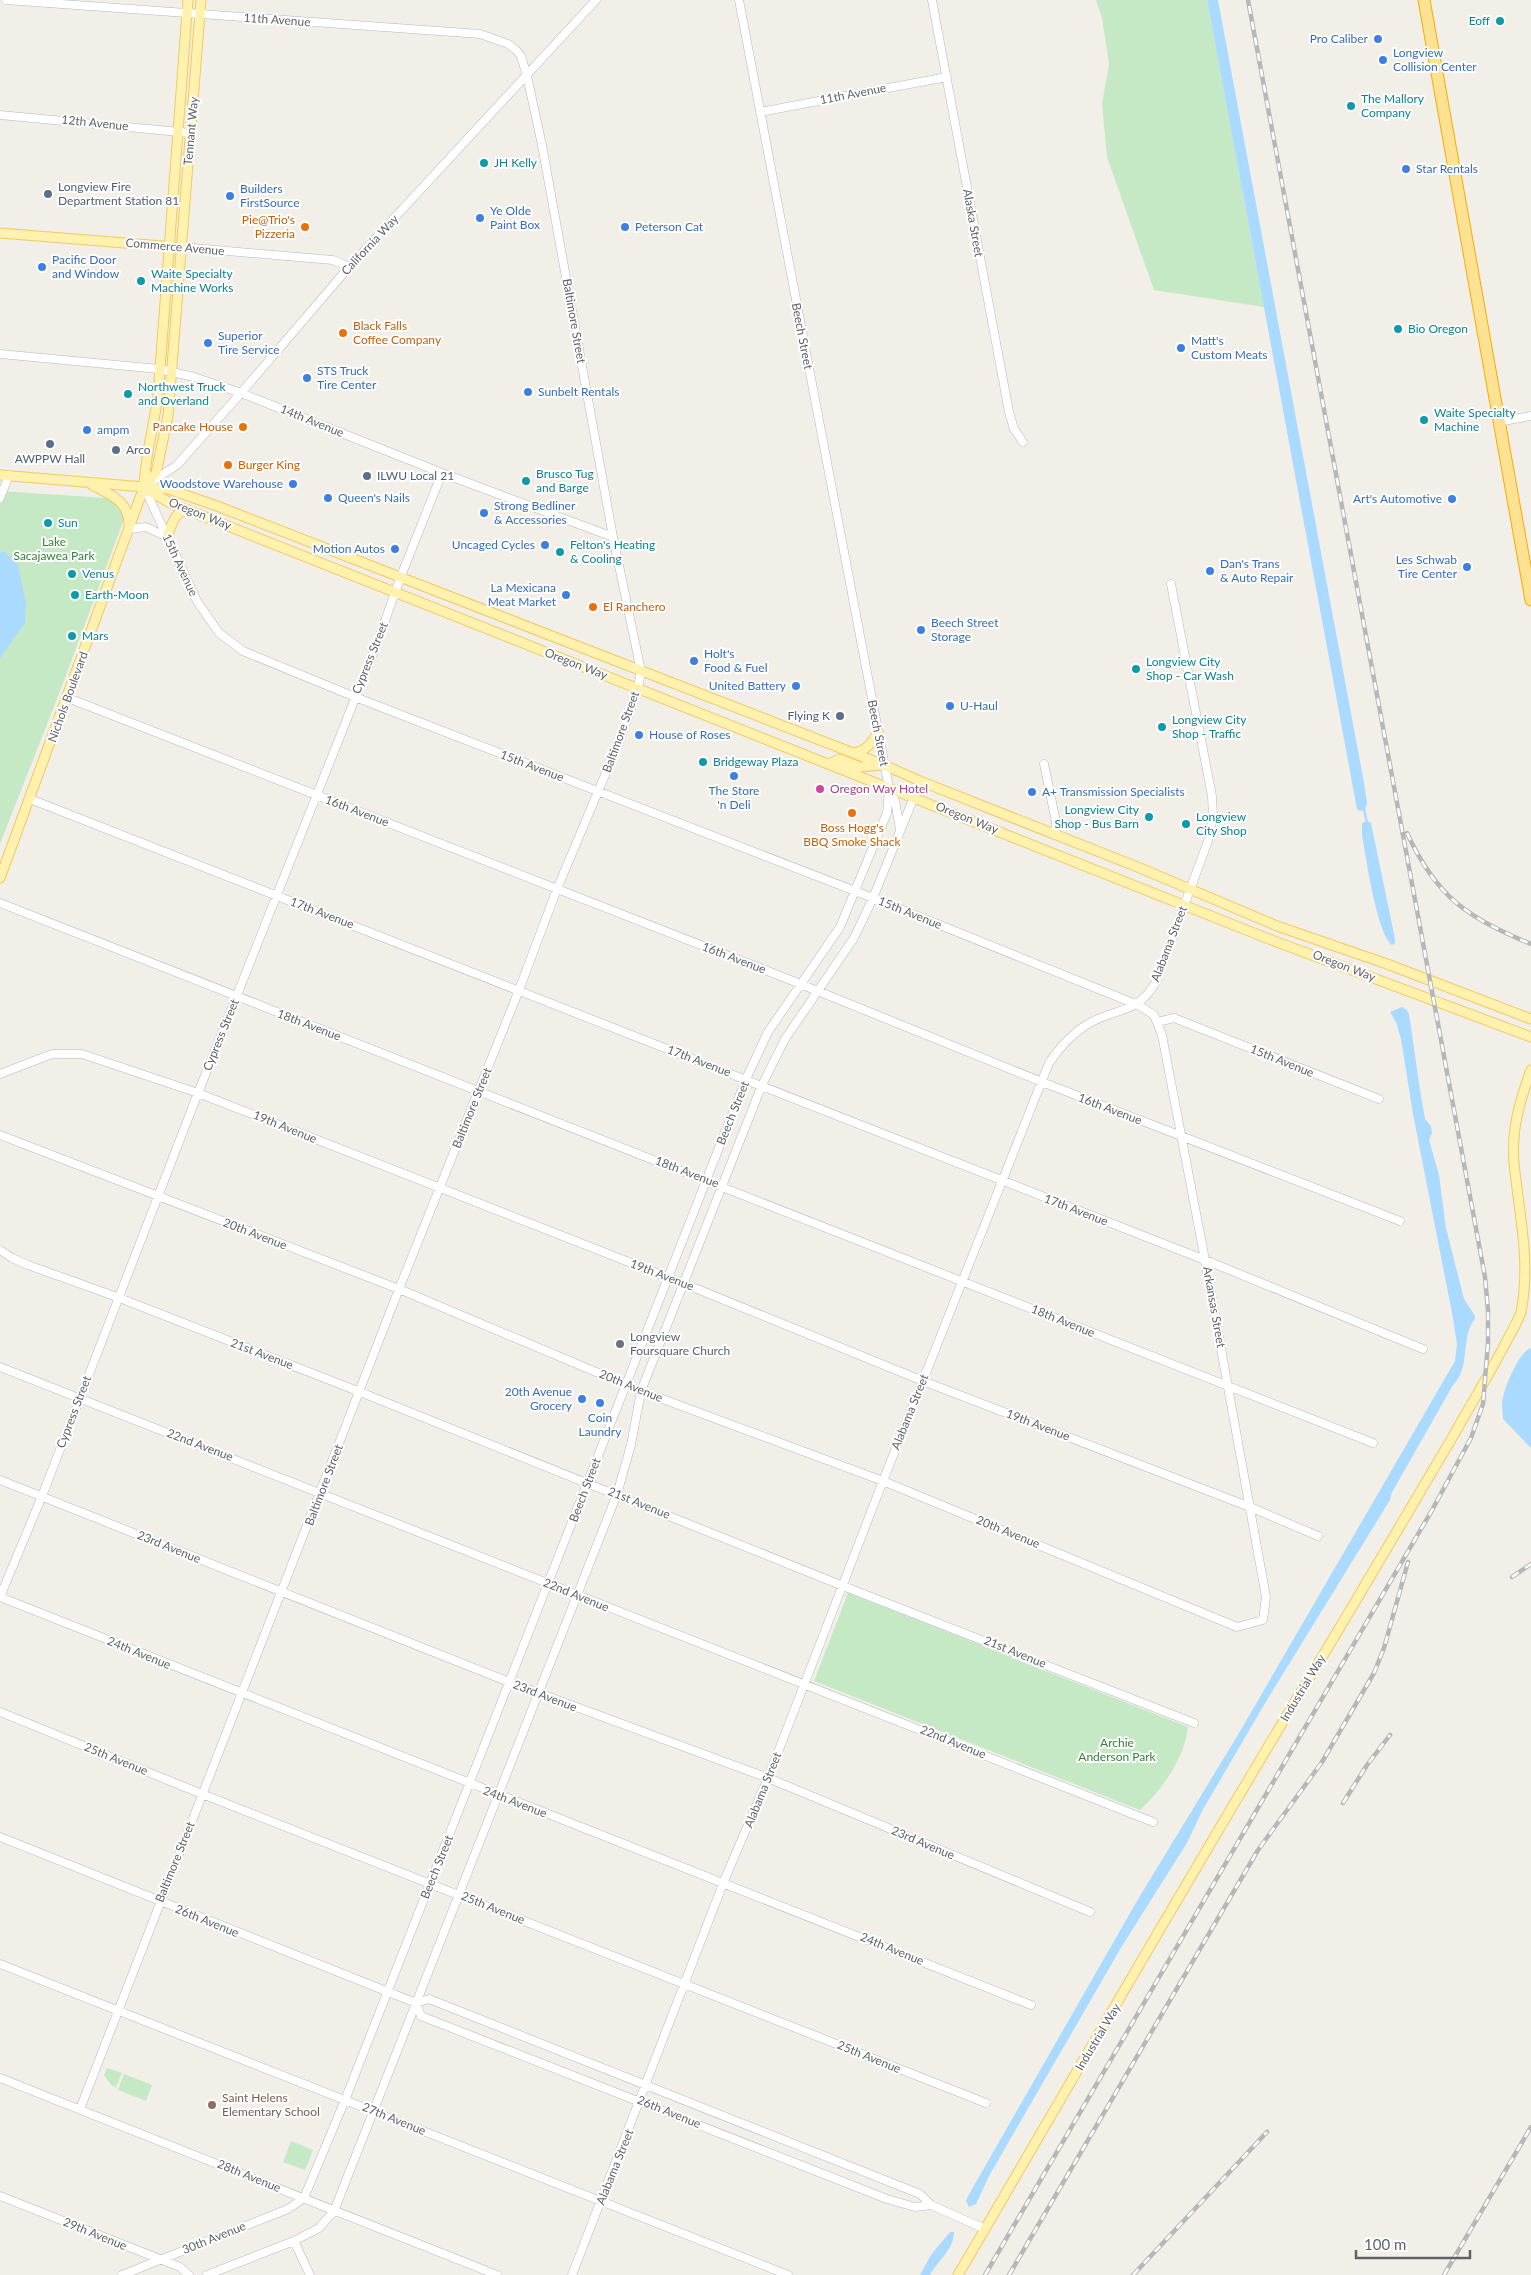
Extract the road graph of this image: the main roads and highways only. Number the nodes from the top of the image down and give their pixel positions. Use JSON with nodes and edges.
{"nodes":[{"id":1,"x":188,"y":0,"type":"edge"},
{"id":2,"x":201,"y":0,"type":"edge"},
{"id":3,"x":1424,"y":0,"type":"edge"},
{"id":4,"x":0,"y":233,"type":"edge"},
{"id":5,"x":169,"y":246,"type":"junction"},
{"id":6,"x":182,"y":248,"type":"junction"},
{"id":7,"x":4,"y":475,"type":"edge"},
{"id":8,"x":88,"y":482,"type":"junction"},
{"id":9,"x":144,"y":487,"type":"junction"},
{"id":10,"x":188,"y":510,"type":"junction"},
{"id":11,"x":129,"y":529,"type":"junction"},
{"id":12,"x":167,"y":537,"type":"road end"},
{"id":13,"x":1531,"y":600,"type":"edge"},
{"id":14,"x":878,"y":732,"type":"road end"},
{"id":15,"x":854,"y":753,"type":"junction"},
{"id":16,"x":828,"y":764,"type":"junction"},
{"id":17,"x":884,"y":765,"type":"junction"},
{"id":18,"x":0,"y":878,"type":"edge"},
{"id":19,"x":1531,"y":1020,"type":"edge"},
{"id":20,"x":1531,"y":1037,"type":"edge"},
{"id":21,"x":1531,"y":1070,"type":"edge"},
{"id":22,"x":958,"y":2275,"type":"edge"}],
"edges":[{"from":1,"to":5,"type":"main road","name":"Tennant Way"},
{"from":2,"to":6,"type":"main road","name":"Tennant Way"},
{"from":3,"to":13,"type":"highway"},
{"from":4,"to":5,"type":"main road","name":"Commerce Avenue"},
{"from":5,"to":6,"type":"main road","name":"Commerce Avenue"},
{"from":5,"to":9,"type":"main road","name":"Tennant Way"},
{"from":6,"to":9,"type":"main road","name":"Tennant Way"},
{"from":7,"to":8,"type":"main road"},
{"from":8,"to":9,"type":"main road"},
{"from":8,"to":11,"type":"main road"},
{"from":9,"to":10,"type":"main road","name":"Oregon Way"},
{"from":9,"to":11,"type":"main road","name":"Nichols Boulevard"},
{"from":9,"to":15,"type":"main road","name":"Oregon Way"},
{"from":10,"to":12,"type":"main road"},
{"from":10,"to":16,"type":"main road","name":"Oregon Way"},
{"from":11,"to":18,"type":"main road","name":"Nichols Boulevard"},
{"from":14,"to":15,"type":"main road"},
{"from":15,"to":17,"type":"main road","name":"Oregon Way"},
{"from":16,"to":17,"type":"main road"},
{"from":16,"to":20,"type":"main road","name":"Oregon Way"},
{"from":17,"to":19,"type":"main road","name":"Oregon Way"},
{"from":21,"to":22,"type":"main road","name":"Industrial Way"}]}
